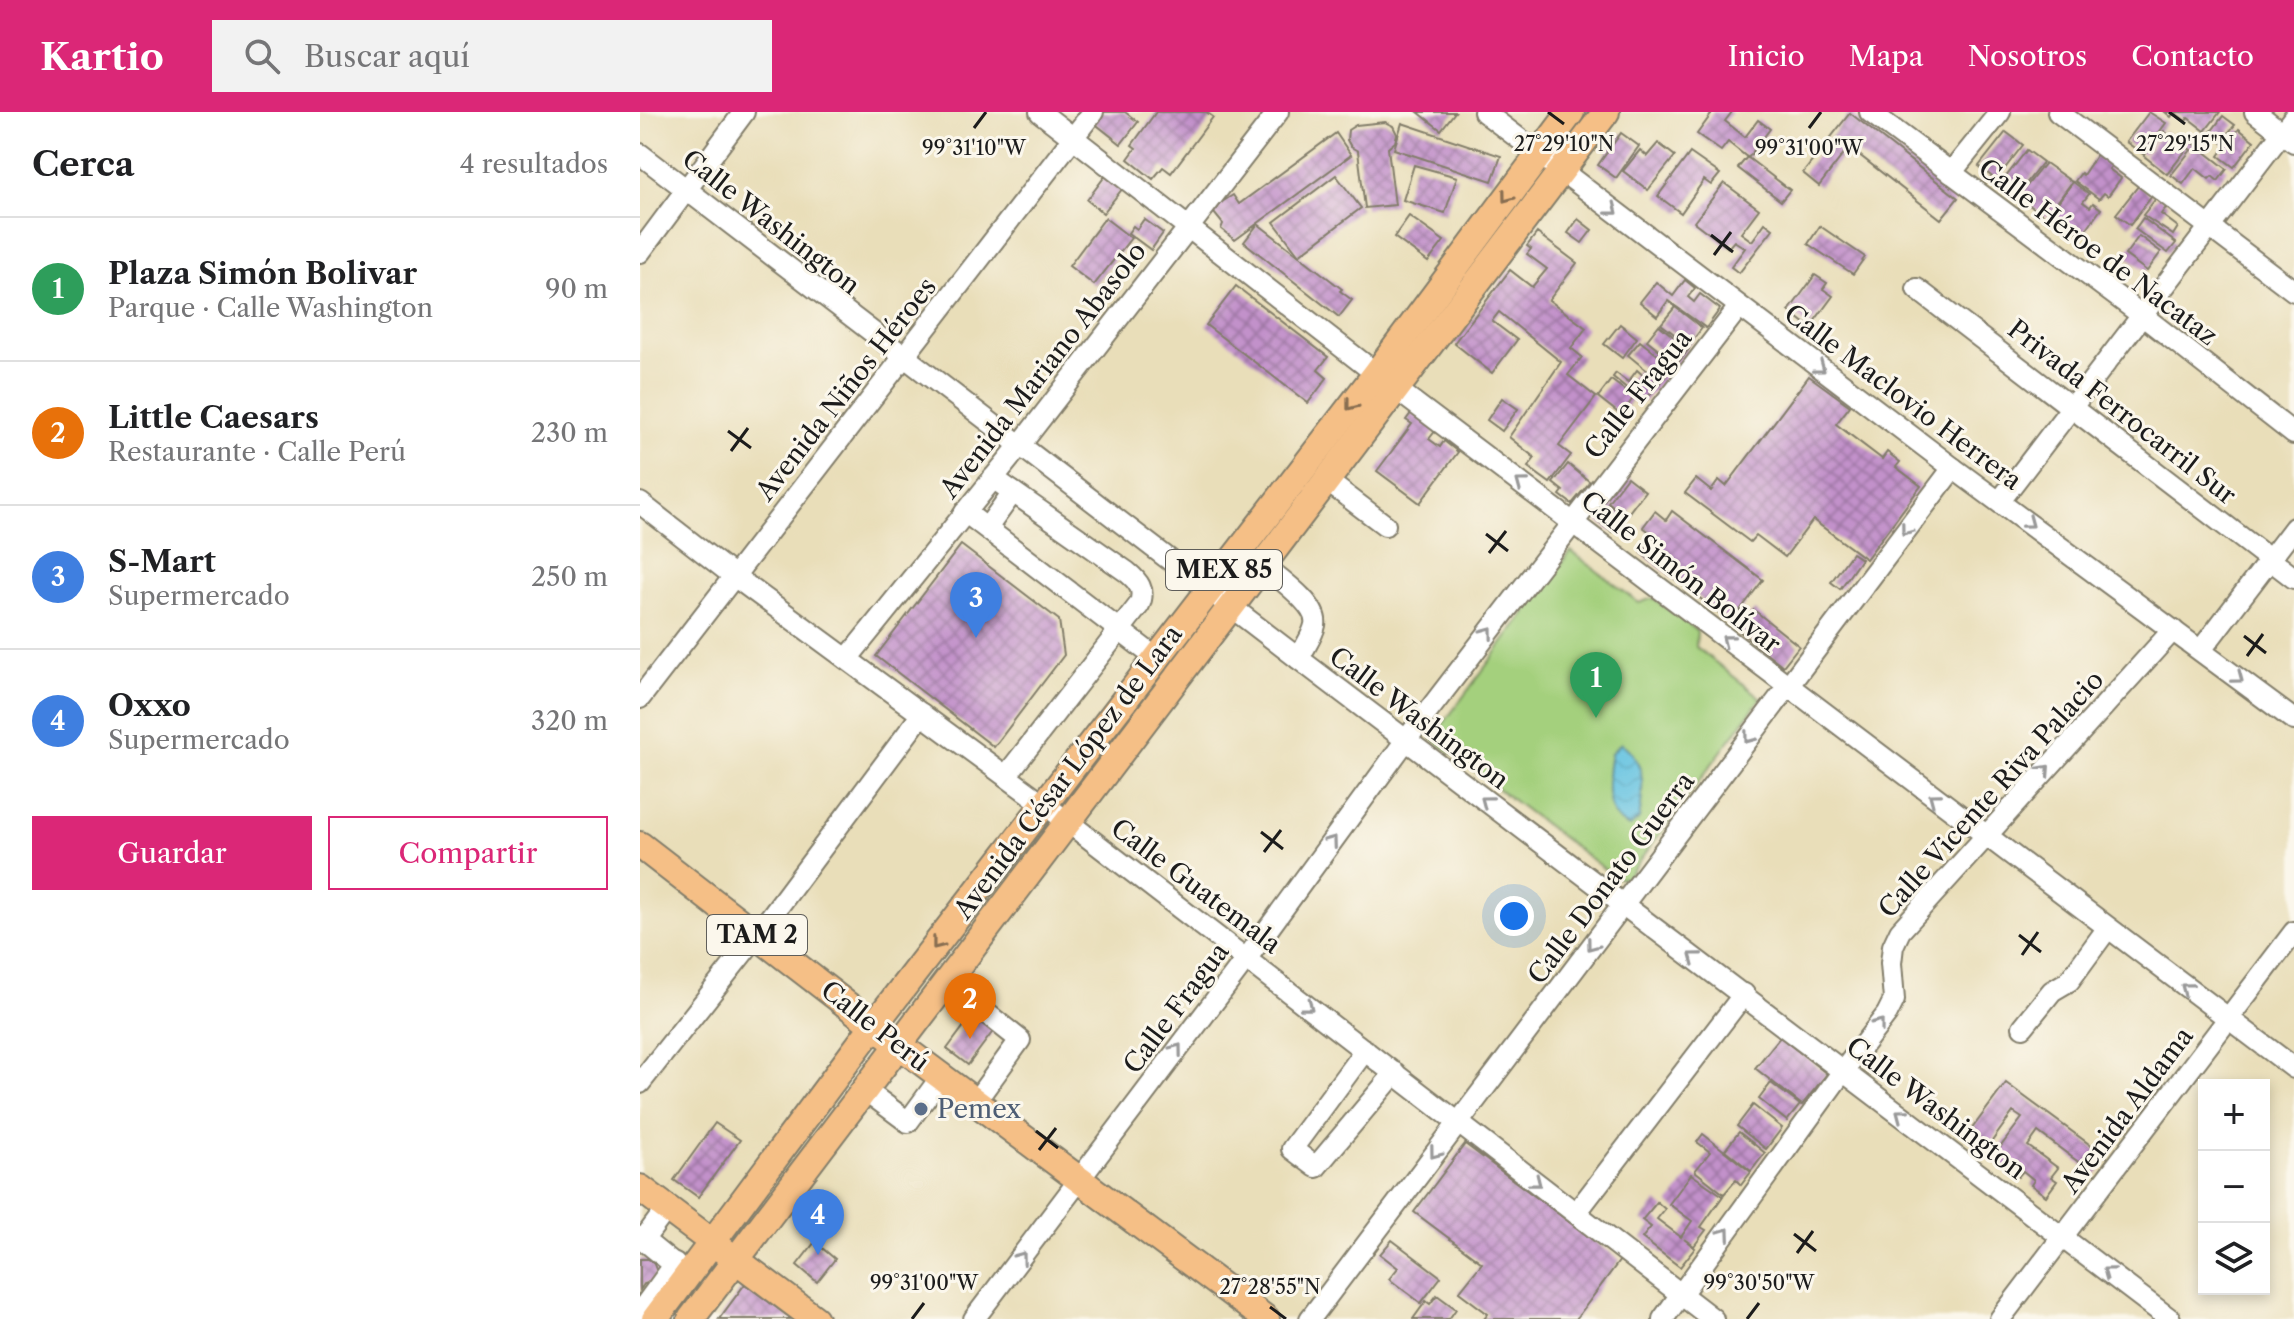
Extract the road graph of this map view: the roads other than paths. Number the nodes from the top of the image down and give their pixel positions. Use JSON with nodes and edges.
{"nodes":[{"id":1,"x":744,"y":112,"type":"edge"},
{"id":2,"x":1040,"y":112,"type":"edge"},
{"id":3,"x":1093,"y":112,"type":"edge"},
{"id":4,"x":1278,"y":112,"type":"edge"},
{"id":5,"x":1484,"y":112,"type":"edge"},
{"id":6,"x":1571,"y":112,"type":"edge"},
{"id":7,"x":1606,"y":112,"type":"edge"},
{"id":8,"x":1870,"y":112,"type":"edge"},
{"id":9,"x":2000,"y":112,"type":"edge"},
{"id":10,"x":2058,"y":112,"type":"edge"},
{"id":11,"x":2255,"y":112,"type":"edge"},
{"id":12,"x":2290,"y":131,"type":"edge"},
{"id":13,"x":1074,"y":138,"type":"junction"},
{"id":14,"x":640,"y":154,"type":"edge"},
{"id":15,"x":1539,"y":154,"type":"junction"},
{"id":16,"x":1562,"y":171,"type":"junction"},
{"id":17,"x":1951,"y":173,"type":"junction"},
{"id":18,"x":688,"y":191,"type":"junction"},
{"id":19,"x":1188,"y":226,"type":"junction"},
{"id":20,"x":2209,"y":227,"type":"junction"},
{"id":21,"x":640,"y":252,"type":"edge"},
{"id":22,"x":1917,"y":289,"type":"dead end"},
{"id":23,"x":2294,"y":291,"type":"edge"},
{"id":24,"x":1739,"y":307,"type":"junction"},
{"id":25,"x":2143,"y":316,"type":"junction"},
{"id":26,"x":903,"y":357,"type":"junction"},
{"id":27,"x":1386,"y":382,"type":"junction"},
{"id":28,"x":2072,"y":406,"type":"junction"},
{"id":29,"x":2294,"y":434,"type":"edge"},
{"id":30,"x":1021,"y":444,"type":"junction"},
{"id":31,"x":1953,"y":468,"type":"junction"},
{"id":32,"x":993,"y":478,"type":"junction"},
{"id":33,"x":1327,"y":481,"type":"junction"},
{"id":34,"x":1013,"y":492,"type":"junction"},
{"id":35,"x":2000,"y":501,"type":"junction"},
{"id":36,"x":640,"y":503,"type":"edge"},
{"id":37,"x":965,"y":512,"type":"junction"},
{"id":38,"x":1573,"y":521,"type":"junction"},
{"id":39,"x":1385,"y":525,"type":"dead end"},
{"id":40,"x":987,"y":528,"type":"junction"},
{"id":41,"x":2294,"y":528,"type":"edge"},
{"id":42,"x":2270,"y":560,"type":"junction"},
{"id":43,"x":1263,"y":565,"type":"junction"},
{"id":44,"x":734,"y":576,"type":"junction"},
{"id":45,"x":2294,"y":578,"type":"edge"},
{"id":46,"x":1208,"y":590,"type":"junction"},
{"id":47,"x":1231,"y":608,"type":"junction"},
{"id":48,"x":2173,"y":630,"type":"junction"},
{"id":49,"x":1119,"y":631,"type":"junction"},
{"id":50,"x":2201,"y":650,"type":"junction"},
{"id":51,"x":1156,"y":658,"type":"junction"},
{"id":52,"x":847,"y":659,"type":"junction"},
{"id":53,"x":1299,"y":659,"type":"junction"},
{"id":54,"x":1788,"y":687,"type":"junction"},
{"id":55,"x":640,"y":698,"type":"edge"},
{"id":56,"x":922,"y":714,"type":"junction"},
{"id":57,"x":2294,"y":720,"type":"edge"},
{"id":58,"x":1406,"y":740,"type":"junction"},
{"id":59,"x":1006,"y":776,"type":"junction"},
{"id":60,"x":1045,"y":804,"type":"junction"},
{"id":61,"x":1068,"y":822,"type":"junction"},
{"id":62,"x":1985,"y":837,"type":"junction"},
{"id":63,"x":640,"y":845,"type":"edge"},
{"id":64,"x":1623,"y":905,"type":"junction"},
{"id":65,"x":2107,"y":929,"type":"junction"},
{"id":66,"x":2294,"y":932,"type":"edge"},
{"id":67,"x":757,"y":935,"type":"junction"},
{"id":68,"x":1247,"y":958,"type":"junction"},
{"id":69,"x":947,"y":982,"type":"junction"},
{"id":70,"x":1744,"y":994,"type":"junction"},
{"id":71,"x":2228,"y":1019,"type":"junction"},
{"id":72,"x":874,"y":1025,"type":"junction"},
{"id":73,"x":2023,"y":1027,"type":"dead end"},
{"id":74,"x":899,"y":1045,"type":"junction"},
{"id":75,"x":1365,"y":1050,"type":"junction"},
{"id":76,"x":2294,"y":1068,"type":"edge"},
{"id":77,"x":1843,"y":1071,"type":"junction"},
{"id":78,"x":1395,"y":1073,"type":"junction"},
{"id":79,"x":941,"y":1077,"type":"junction"},
{"id":80,"x":640,"y":1083,"type":"edge"},
{"id":81,"x":865,"y":1090,"type":"junction"},
{"id":82,"x":975,"y":1102,"type":"junction"},
{"id":83,"x":1459,"y":1121,"type":"junction"},
{"id":84,"x":1079,"y":1180,"type":"junction"},
{"id":85,"x":640,"y":1188,"type":"edge"},
{"id":86,"x":667,"y":1208,"type":"junction"},
{"id":87,"x":1576,"y":1213,"type":"junction"},
{"id":88,"x":2062,"y":1237,"type":"junction"},
{"id":89,"x":642,"y":1238,"type":"edge"},
{"id":90,"x":713,"y":1242,"type":"junction"},
{"id":91,"x":736,"y":1259,"type":"junction"},
{"id":92,"x":681,"y":1270,"type":"junction"},
{"id":93,"x":1681,"y":1295,"type":"junction"},
{"id":94,"x":640,"y":1312,"type":"edge"},
{"id":95,"x":655,"y":1319,"type":"edge"},
{"id":96,"x":691,"y":1319,"type":"edge"},
{"id":97,"x":815,"y":1319,"type":"edge"},
{"id":98,"x":974,"y":1319,"type":"edge"},
{"id":99,"x":1266,"y":1319,"type":"edge"},
{"id":100,"x":1310,"y":1319,"type":"edge"},
{"id":101,"x":1663,"y":1319,"type":"edge"},
{"id":102,"x":1713,"y":1319,"type":"edge"},
{"id":103,"x":2000,"y":1319,"type":"edge"},
{"id":104,"x":2170,"y":1319,"type":"edge"}],
"edges":[{"from":1,"to":18,"type":"street"},
{"from":2,"to":13,"type":"street","name":"Calle Simón Bolívar"},
{"from":3,"to":13,"type":"street","name":"Avenida Niños Héroes"},
{"from":4,"to":19,"type":"street","name":"Avenida Mariano Abasolo"},
{"from":5,"to":15,"type":"street","name":"Calle Maclovio Herrera"},
{"from":6,"to":15,"type":"main road","name":"Avenida César López de Lara","number":"MEX 85"},
{"from":7,"to":16,"type":"main road","name":"Avenida César López de Lara","number":"MEX 85"},
{"from":8,"to":17,"type":"street","name":"Calle Héroe de Nacataz"},
{"from":9,"to":17,"type":"street"},
{"from":10,"to":20,"type":"street"},
{"from":11,"to":12,"type":"street"},
{"from":12,"to":20,"type":"street"},
{"from":13,"to":19,"type":"street","name":"Calle Simón Bolívar"},
{"from":13,"to":26,"type":"street","name":"Avenida Niños Héroes"},
{"from":14,"to":18,"type":"street","name":"Calle Washington"},
{"from":15,"to":16,"type":"street","name":"Calle Maclovio Herrera"},
{"from":15,"to":27,"type":"main road","name":"Avenida César López de Lara","number":"MEX 85","one_way":true},
{"from":16,"to":24,"type":"street","name":"Calle Maclovio Herrera","one_way":true},
{"from":16,"to":27,"type":"main road","name":"Avenida César López de Lara","number":"MEX 85"},
{"from":17,"to":25,"type":"street","name":"Calle Héroe de Nacataz"},
{"from":18,"to":21,"type":"street"},
{"from":18,"to":26,"type":"street","name":"Calle Washington"},
{"from":19,"to":27,"type":"street","name":"Calle Simón Bolívar"},
{"from":19,"to":30,"type":"street","name":"Avenida Mariano Abasolo"},
{"from":20,"to":23,"type":"street"},
{"from":20,"to":25,"type":"street"},
{"from":22,"to":28,"type":"street","name":"Privada Ferrocarril Sur"},
{"from":24,"to":31,"type":"street","name":"Calle Maclovio Herrera","one_way":true},
{"from":24,"to":38,"type":"street","name":"Calle Fragua"},
{"from":25,"to":28,"type":"street"},
{"from":25,"to":29,"type":"street","name":"Calle Héroe de Nacataz"},
{"from":26,"to":30,"type":"street","name":"Calle Washington"},
{"from":26,"to":44,"type":"street","name":"Avenida Niños Héroes"},
{"from":27,"to":33,"type":"main road","name":"Avenida César López de Lara","number":"MEX 85"},
{"from":38,"to":27,"type":"street","name":"Calle Simón Bolívar","one_way":true},
{"from":27,"to":46,"type":"main road","name":"Avenida César López de Lara","number":"MEX 85","one_way":true},
{"from":28,"to":35,"type":"street"},
{"from":28,"to":42,"type":"street","name":"Privada Ferrocarril Sur"},
{"from":30,"to":32,"type":"street","name":"Avenida Mariano Abasolo"},
{"from":30,"to":46,"type":"street","name":"Calle Washington"},
{"from":31,"to":35,"type":"street","name":"Calle Maclovio Herrera"},
{"from":31,"to":54,"type":"street","name":"Calle Donato Guerra","one_way":true},
{"from":32,"to":34,"type":"street"},
{"from":32,"to":37,"type":"street","name":"Avenida Mariano Abasolo"},
{"from":33,"to":39,"type":"street"},
{"from":33,"to":43,"type":"main road","name":"Avenida César López de Lara","number":"MEX 85"},
{"from":34,"to":40,"type":"street"},
{"from":34,"to":49,"type":"street"},
{"from":35,"to":48,"type":"street","name":"Calle Maclovio Herrera","one_way":true},
{"from":36,"to":44,"type":"street","name":"Calle Guatemala"},
{"from":37,"to":40,"type":"street"},
{"from":37,"to":52,"type":"street","name":"Avenida Mariano Abasolo"},
{"from":54,"to":38,"type":"street","name":"Calle Simón Bolívar","one_way":true},
{"from":58,"to":38,"type":"street","name":"Calle Fragua","one_way":true},
{"from":40,"to":49,"type":"street"},
{"from":41,"to":42,"type":"street"},
{"from":42,"to":45,"type":"street","name":"Privada Ferrocarril Sur"},
{"from":42,"to":50,"type":"street"},
{"from":43,"to":47,"type":"main road","name":"Avenida César López de Lara","number":"MEX 85"},
{"from":43,"to":53,"type":"street"},
{"from":44,"to":52,"type":"street","name":"Calle Guatemala"},
{"from":44,"to":55,"type":"street","name":"Avenida Niños Héroes"},
{"from":46,"to":47,"type":"street","name":"Calle Washington"},
{"from":46,"to":51,"type":"main road","name":"Avenida César López de Lara","number":"MEX 85"},
{"from":47,"to":53,"type":"street","name":"Calle Washington"},
{"from":47,"to":61,"type":"main road","name":"Avenida César López de Lara","number":"MEX 85"},
{"from":48,"to":50,"type":"street","name":"Calle Maclovio Herrera"},
{"from":62,"to":48,"type":"street","name":"Calle Vicente Riva Palacio","one_way":true},
{"from":49,"to":51,"type":"street"},
{"from":49,"to":59,"type":"street"},
{"from":50,"to":57,"type":"street","name":"Calle Maclovio Herrera","one_way":true},
{"from":51,"to":60,"type":"main road","name":"Avenida César López de Lara","number":"MEX 85"},
{"from":52,"to":56,"type":"street","name":"Calle Guatemala"},
{"from":53,"to":58,"type":"street","name":"Calle Washington"},
{"from":62,"to":54,"type":"street","name":"Calle Simón Bolívar","one_way":true},
{"from":54,"to":64,"type":"street","name":"Calle Donato Guerra","one_way":true},
{"from":56,"to":59,"type":"street","name":"Calle Guatemala"},
{"from":56,"to":67,"type":"street"},
{"from":64,"to":58,"type":"street","name":"Calle Washington","one_way":true},
{"from":68,"to":58,"type":"street","name":"Calle Fragua","one_way":true},
{"from":59,"to":60,"type":"street","name":"Calle Guatemala"},
{"from":60,"to":61,"type":"street","name":"Calle Guatemala"},
{"from":60,"to":72,"type":"main road","name":"Avenida César López de Lara","number":"MEX 85","one_way":true},
{"from":61,"to":68,"type":"street","name":"Calle Guatemala"},
{"from":61,"to":69,"type":"main road","name":"Avenida César López de Lara","number":"MEX 85"},
{"from":62,"to":65,"type":"street","name":"Calle Simón Bolívar"},
{"from":77,"to":62,"type":"street","name":"Calle Vicente Riva Palacio","one_way":true},
{"from":63,"to":67,"type":"main road","name":"Calle Perú","number":"TAM 2"},
{"from":70,"to":64,"type":"street","name":"Calle Washington","one_way":true},
{"from":64,"to":83,"type":"street","name":"Calle Donato Guerra","one_way":true},
{"from":71,"to":65,"type":"street","name":"Calle Simón Bolívar","one_way":true},
{"from":65,"to":73,"type":"street"},
{"from":66,"to":71,"type":"street","name":"Avenida Aldama"},
{"from":67,"to":72,"type":"main road","name":"Calle Perú","number":"TAM 2"},
{"from":67,"to":80,"type":"street"},
{"from":68,"to":75,"type":"street","name":"Calle Guatemala","one_way":true},
{"from":84,"to":68,"type":"street","name":"Calle Fragua","one_way":true},
{"from":69,"to":74,"type":"main road","name":"Avenida César López de Lara","number":"MEX 85"},
{"from":69,"to":82,"type":"street"},
{"from":70,"to":77,"type":"street","name":"Calle Washington"},
{"from":70,"to":87,"type":"street"},
{"from":71,"to":76,"type":"street","name":"Calle Simón Bolívar"},
{"from":71,"to":88,"type":"street","name":"Avenida Aldama"},
{"from":72,"to":74,"type":"main road","name":"Calle Perú","number":"TAM 2"},
{"from":72,"to":90,"type":"main road","name":"Avenida César López de Lara","number":"MEX 85"},
{"from":74,"to":79,"type":"main road","name":"Calle Perú"},
{"from":74,"to":81,"type":"main road","name":"Avenida César López de Lara","number":"MEX 85"},
{"from":75,"to":78,"type":"street","name":"Calle Guatemala"},
{"from":75,"to":78,"type":"street"},
{"from":88,"to":77,"type":"street","name":"Calle Washington","one_way":true},
{"from":93,"to":77,"type":"street","name":"Calle Vicente Riva Palacio","one_way":true},
{"from":78,"to":83,"type":"street","name":"Calle Guatemala"},
{"from":79,"to":81,"type":"street"},
{"from":79,"to":82,"type":"main road","name":"Calle Perú"},
{"from":81,"to":91,"type":"main road","name":"Avenida César López de Lara","number":"MEX 85"},
{"from":82,"to":84,"type":"main road","name":"Calle Perú"},
{"from":83,"to":87,"type":"street","name":"Calle Guatemala","one_way":true},
{"from":83,"to":100,"type":"street","name":"Calle Donato Guerra","one_way":true},
{"from":98,"to":84,"type":"street","name":"Calle Fragua","one_way":true},
{"from":84,"to":99,"type":"main road","name":"Calle Perú"},
{"from":85,"to":86,"type":"main road"},
{"from":86,"to":89,"type":"street"},
{"from":86,"to":90,"type":"main road"},
{"from":87,"to":93,"type":"street","name":"Calle Guatemala"},
{"from":88,"to":103,"type":"street","name":"Avenida Aldama"},
{"from":104,"to":88,"type":"street","name":"Calle Washington","one_way":true},
{"from":89,"to":92,"type":"street"},
{"from":90,"to":91,"type":"main road"},
{"from":90,"to":92,"type":"main road","name":"Avenida César López de Lara","number":"MEX 85"},
{"from":91,"to":96,"type":"main road","name":"Avenida César López de Lara","number":"MEX 85"},
{"from":91,"to":97,"type":"main road"},
{"from":92,"to":94,"type":"street"},
{"from":92,"to":95,"type":"main road","name":"Avenida César López de Lara","number":"MEX 85"},
{"from":93,"to":101,"type":"street","name":"Calle Vicente Riva Palacio"},
{"from":93,"to":102,"type":"street","name":"Calle Guatemala"}]}
